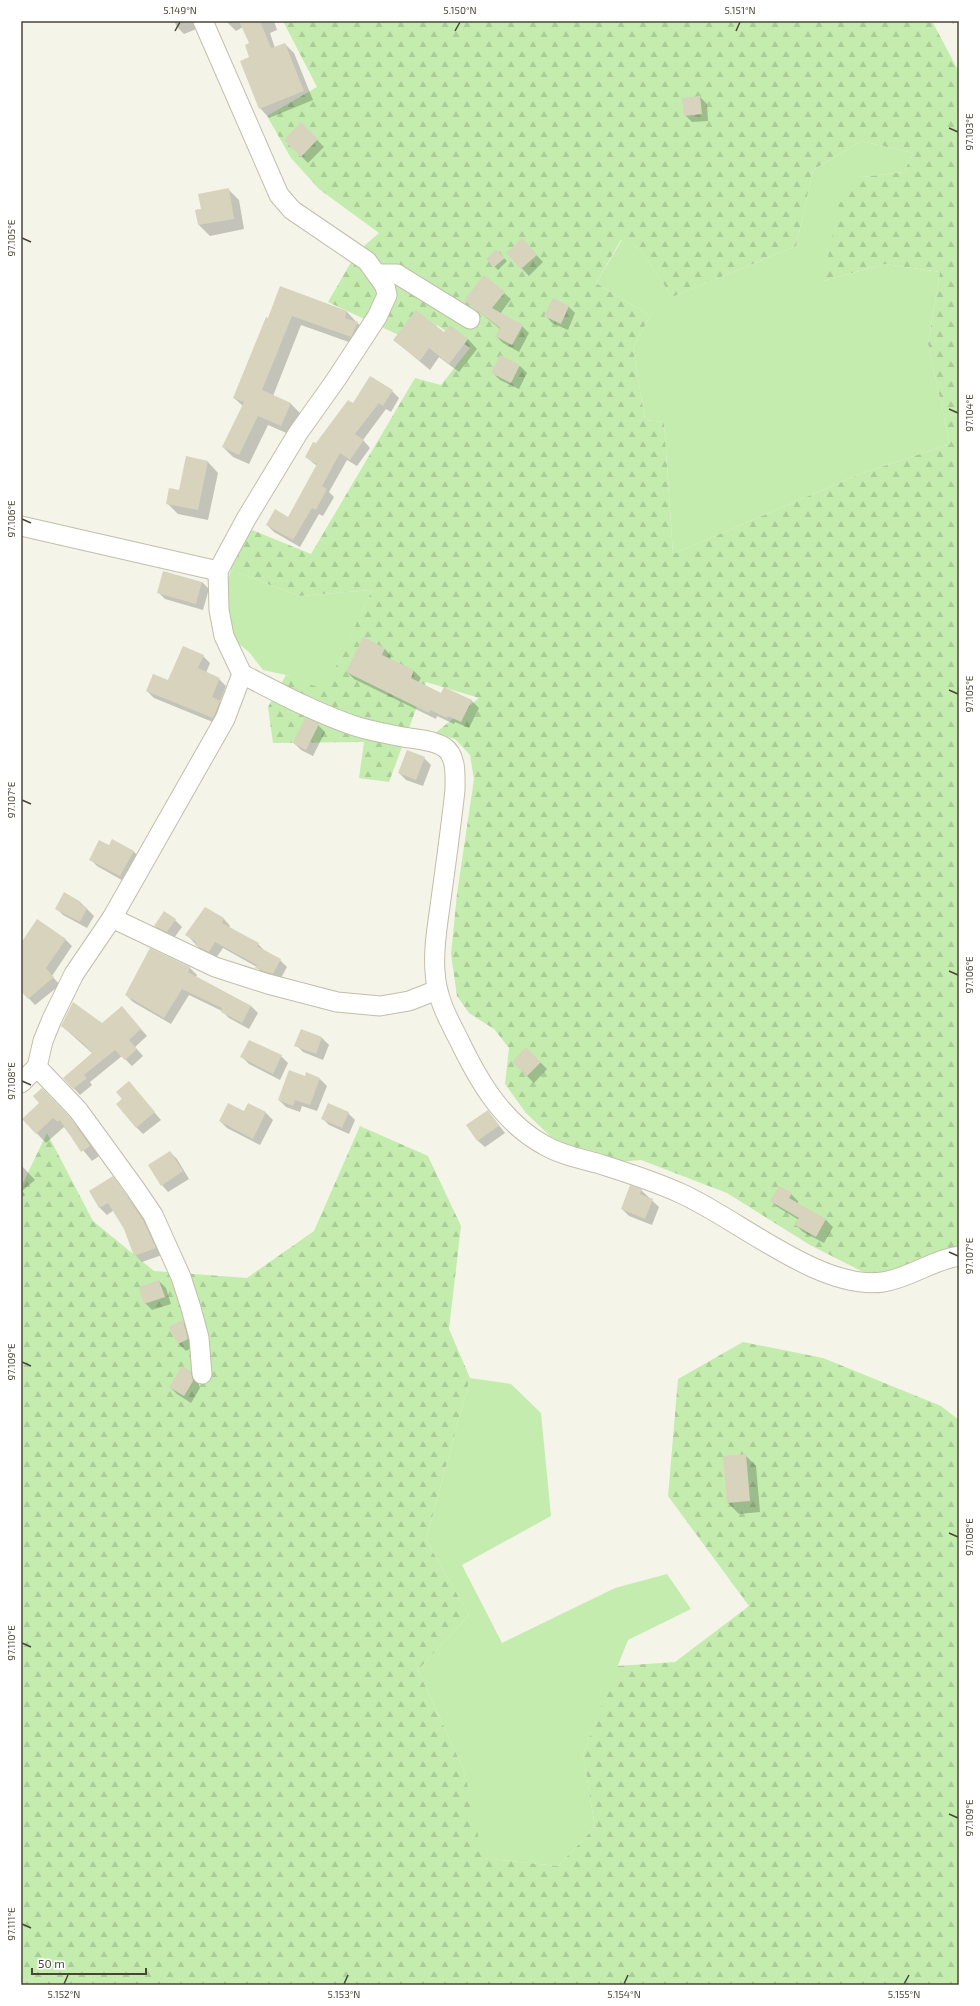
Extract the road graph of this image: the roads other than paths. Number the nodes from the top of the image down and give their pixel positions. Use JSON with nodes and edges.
{"nodes":[{"id":1,"x":203,"y":21,"type":"edge"},
{"id":2,"x":378,"y":274,"type":"junction"},
{"id":3,"x":470,"y":319,"type":"dead end"},
{"id":4,"x":21,"y":526,"type":"edge"},
{"id":5,"x":218,"y":570,"type":"junction"},
{"id":6,"x":242,"y":674,"type":"junction"},
{"id":7,"x":112,"y":918,"type":"junction"},
{"id":8,"x":437,"y":990,"type":"junction"},
{"id":9,"x":37,"y":1067,"type":"junction"},
{"id":10,"x":21,"y":1083,"type":"edge"},
{"id":11,"x":959,"y":1256,"type":"edge"},
{"id":12,"x":202,"y":1374,"type":"dead end"}],
"edges":[{"from":1,"to":2,"type":"street"},
{"from":2,"to":3,"type":"street"},
{"from":2,"to":5,"type":"street"},
{"from":4,"to":5,"type":"street"},
{"from":5,"to":6,"type":"street"},
{"from":6,"to":7,"type":"street"},
{"from":6,"to":8,"type":"street"},
{"from":7,"to":8,"type":"street"},
{"from":7,"to":9,"type":"street"},
{"from":8,"to":11,"type":"street"},
{"from":9,"to":10,"type":"street"},
{"from":9,"to":12,"type":"street"}]}
